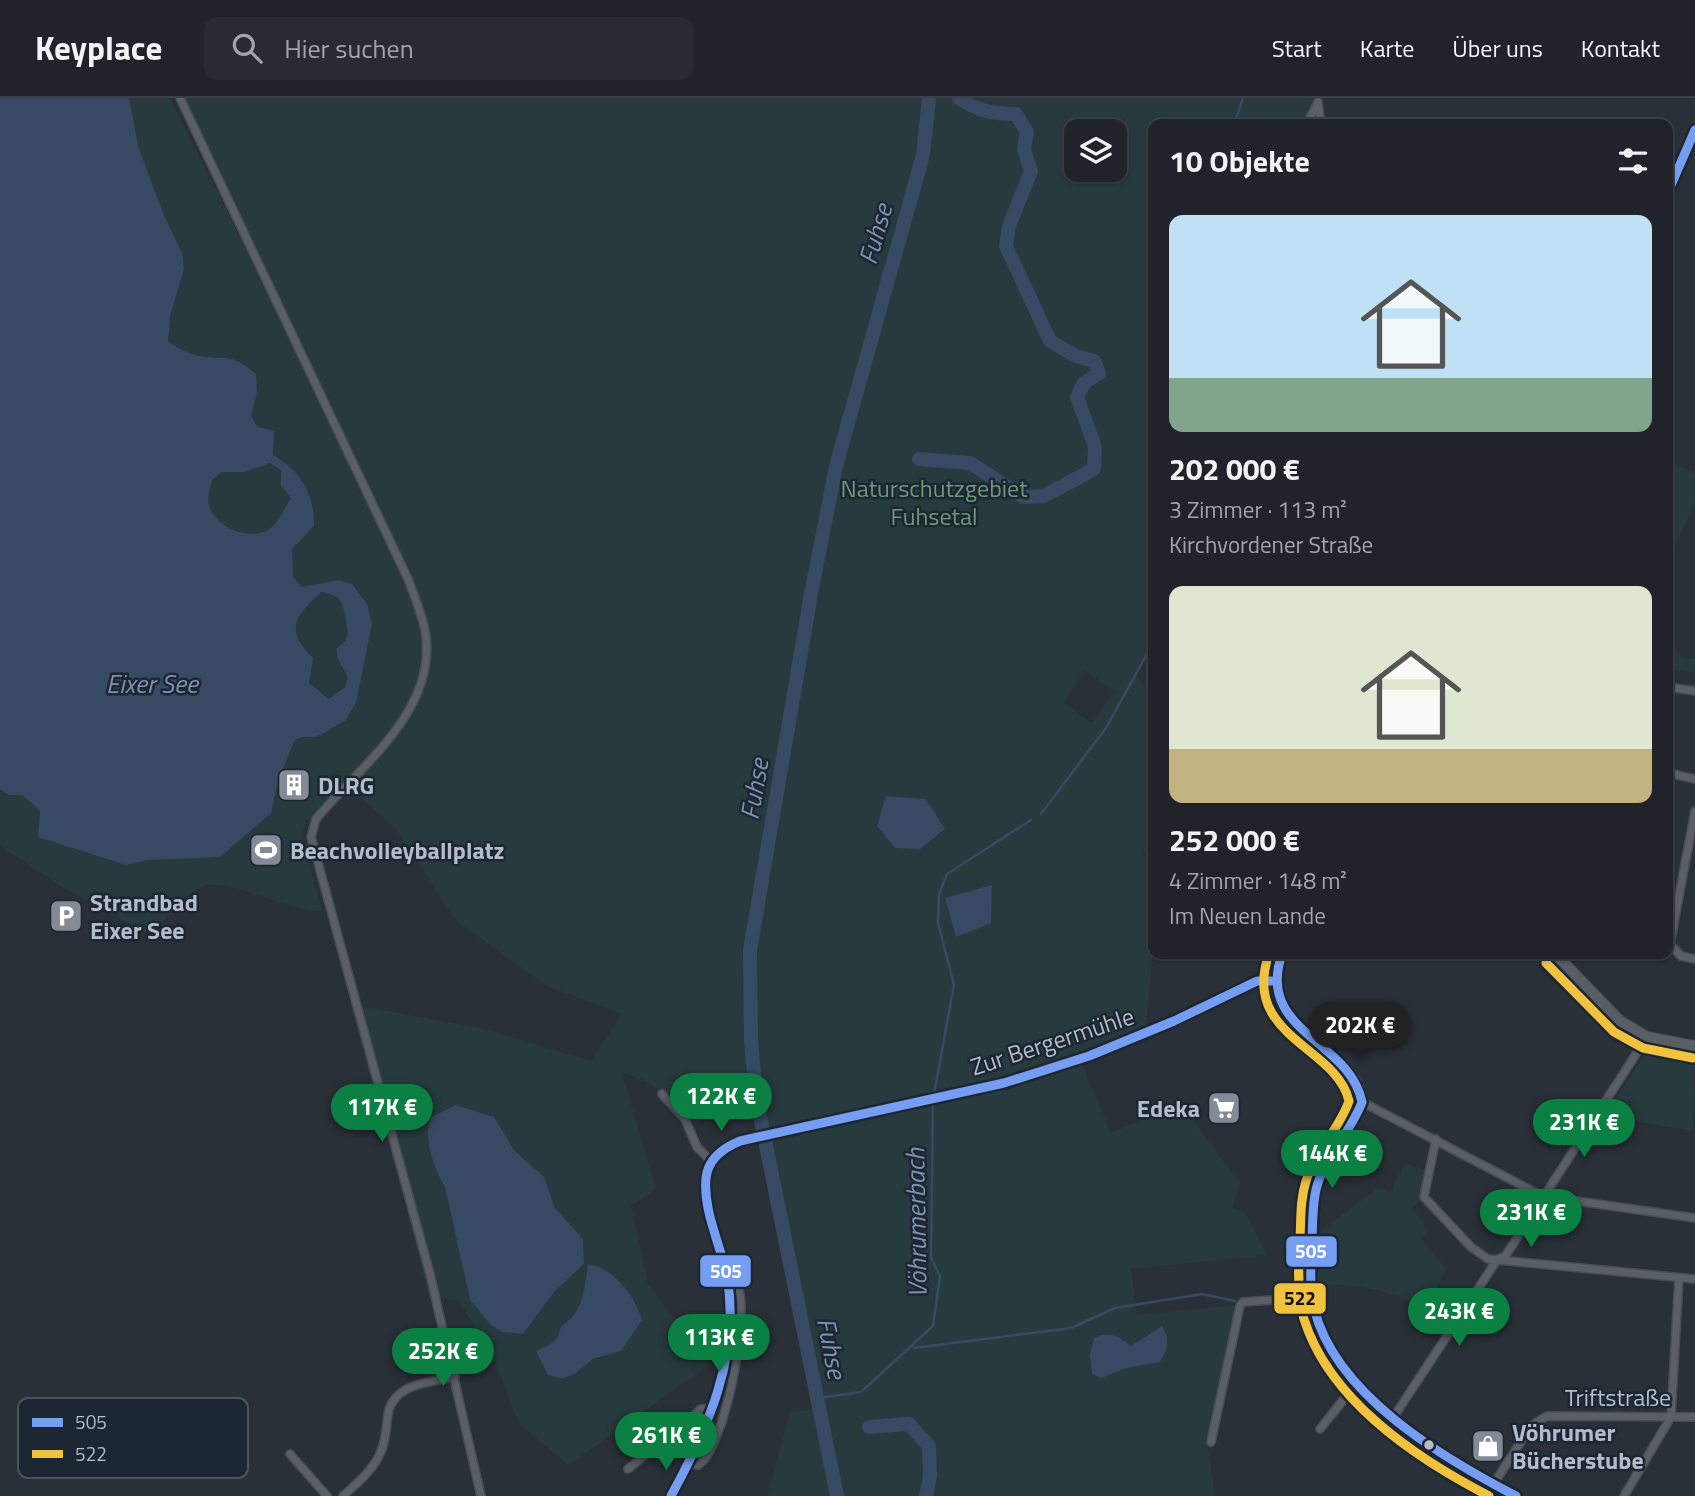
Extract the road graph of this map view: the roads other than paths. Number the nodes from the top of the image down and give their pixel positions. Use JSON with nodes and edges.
{"nodes":[{"id":1,"x":180,"y":98,"type":"edge"},
{"id":2,"x":1310,"y":119,"type":"edge"},
{"id":3,"x":1320,"y":119,"type":"edge"},
{"id":4,"x":1695,"y":130,"type":"edge"},
{"id":5,"x":1673,"y":181,"type":"edge"},
{"id":6,"x":1673,"y":688,"type":"edge"},
{"id":7,"x":1695,"y":691,"type":"edge"},
{"id":8,"x":1673,"y":774,"type":"edge"},
{"id":9,"x":1695,"y":779,"type":"edge"},
{"id":10,"x":1695,"y":811,"type":"edge"},
{"id":11,"x":1673,"y":923,"type":"edge"},
{"id":12,"x":1673,"y":947,"type":"edge"},
{"id":13,"x":1279,"y":959,"type":"edge"},
{"id":14,"x":1560,"y":959,"type":"edge"},
{"id":15,"x":1695,"y":959,"type":"edge"},
{"id":16,"x":1275,"y":981,"type":"junction"},
{"id":17,"x":1647,"y":1037,"type":"junction"},
{"id":18,"x":1695,"y":1046,"type":"edge"},
{"id":19,"x":662,"y":1094,"type":"dead end"},
{"id":20,"x":1363,"y":1102,"type":"junction"},
{"id":21,"x":1436,"y":1139,"type":"junction"},
{"id":22,"x":711,"y":1161,"type":"junction"},
{"id":23,"x":1542,"y":1196,"type":"junction"},
{"id":24,"x":1695,"y":1218,"type":"edge"},
{"id":25,"x":1497,"y":1260,"type":"junction"},
{"id":26,"x":1679,"y":1278,"type":"junction"},
{"id":27,"x":1695,"y":1279,"type":"edge"},
{"id":28,"x":727,"y":1281,"type":"junction"},
{"id":29,"x":1313,"y":1297,"type":"junction"},
{"id":30,"x":455,"y":1377,"type":"junction"},
{"id":31,"x":1357,"y":1383,"type":"junction"},
{"id":32,"x":711,"y":1408,"type":"junction"},
{"id":33,"x":1671,"y":1416,"type":"junction"},
{"id":34,"x":1695,"y":1417,"type":"edge"},
{"id":35,"x":1393,"y":1418,"type":"junction"},
{"id":36,"x":1320,"y":1429,"type":"dead end"},
{"id":37,"x":1211,"y":1442,"type":"dead end"},
{"id":38,"x":290,"y":1454,"type":"dead end"},
{"id":39,"x":688,"y":1463,"type":"junction"},
{"id":40,"x":628,"y":1469,"type":"dead end"},
{"id":41,"x":1493,"y":1485,"type":"junction"},
{"id":42,"x":327,"y":1496,"type":"edge"},
{"id":43,"x":343,"y":1496,"type":"edge"},
{"id":44,"x":481,"y":1496,"type":"edge"},
{"id":45,"x":671,"y":1496,"type":"edge"},
{"id":46,"x":1516,"y":1496,"type":"edge"},
{"id":47,"x":1624,"y":1496,"type":"edge"}],
"edges":[{"from":1,"to":30,"type":"street"},
{"from":2,"to":3,"type":"street"},
{"from":4,"to":5,"type":"street"},
{"from":6,"to":7,"type":"street"},
{"from":8,"to":9,"type":"street"},
{"from":10,"to":11,"type":"street"},
{"from":12,"to":15,"type":"street"},
{"from":13,"to":16,"type":"street"},
{"from":14,"to":17,"type":"street"},
{"from":16,"to":20,"type":"street"},
{"from":16,"to":22,"type":"street","name":"Zur Bergermühle"},
{"from":17,"to":18,"type":"street"},
{"from":17,"to":23,"type":"street"},
{"from":19,"to":22,"type":"street"},
{"from":20,"to":21,"type":"street"},
{"from":20,"to":29,"type":"street"},
{"from":21,"to":23,"type":"street"},
{"from":21,"to":25,"type":"street"},
{"from":22,"to":28,"type":"street"},
{"from":23,"to":24,"type":"street"},
{"from":23,"to":25,"type":"street"},
{"from":25,"to":26,"type":"street"},
{"from":25,"to":35,"type":"street"},
{"from":26,"to":27,"type":"street"},
{"from":26,"to":33,"type":"street"},
{"from":28,"to":32,"type":"street"},
{"from":28,"to":39,"type":"street"},
{"from":29,"to":31,"type":"street"},
{"from":29,"to":37,"type":"street"},
{"from":30,"to":43,"type":"street"},
{"from":30,"to":44,"type":"street"},
{"from":31,"to":35,"type":"street"},
{"from":31,"to":36,"type":"street"},
{"from":32,"to":39,"type":"street"},
{"from":32,"to":40,"type":"street"},
{"from":33,"to":34,"type":"street","name":"Triftstraße"},
{"from":33,"to":41,"type":"street","name":"Triftstraße"},
{"from":33,"to":47,"type":"street"},
{"from":35,"to":41,"type":"street"},
{"from":38,"to":42,"type":"street"},
{"from":39,"to":45,"type":"street"},
{"from":41,"to":46,"type":"street"}]}
